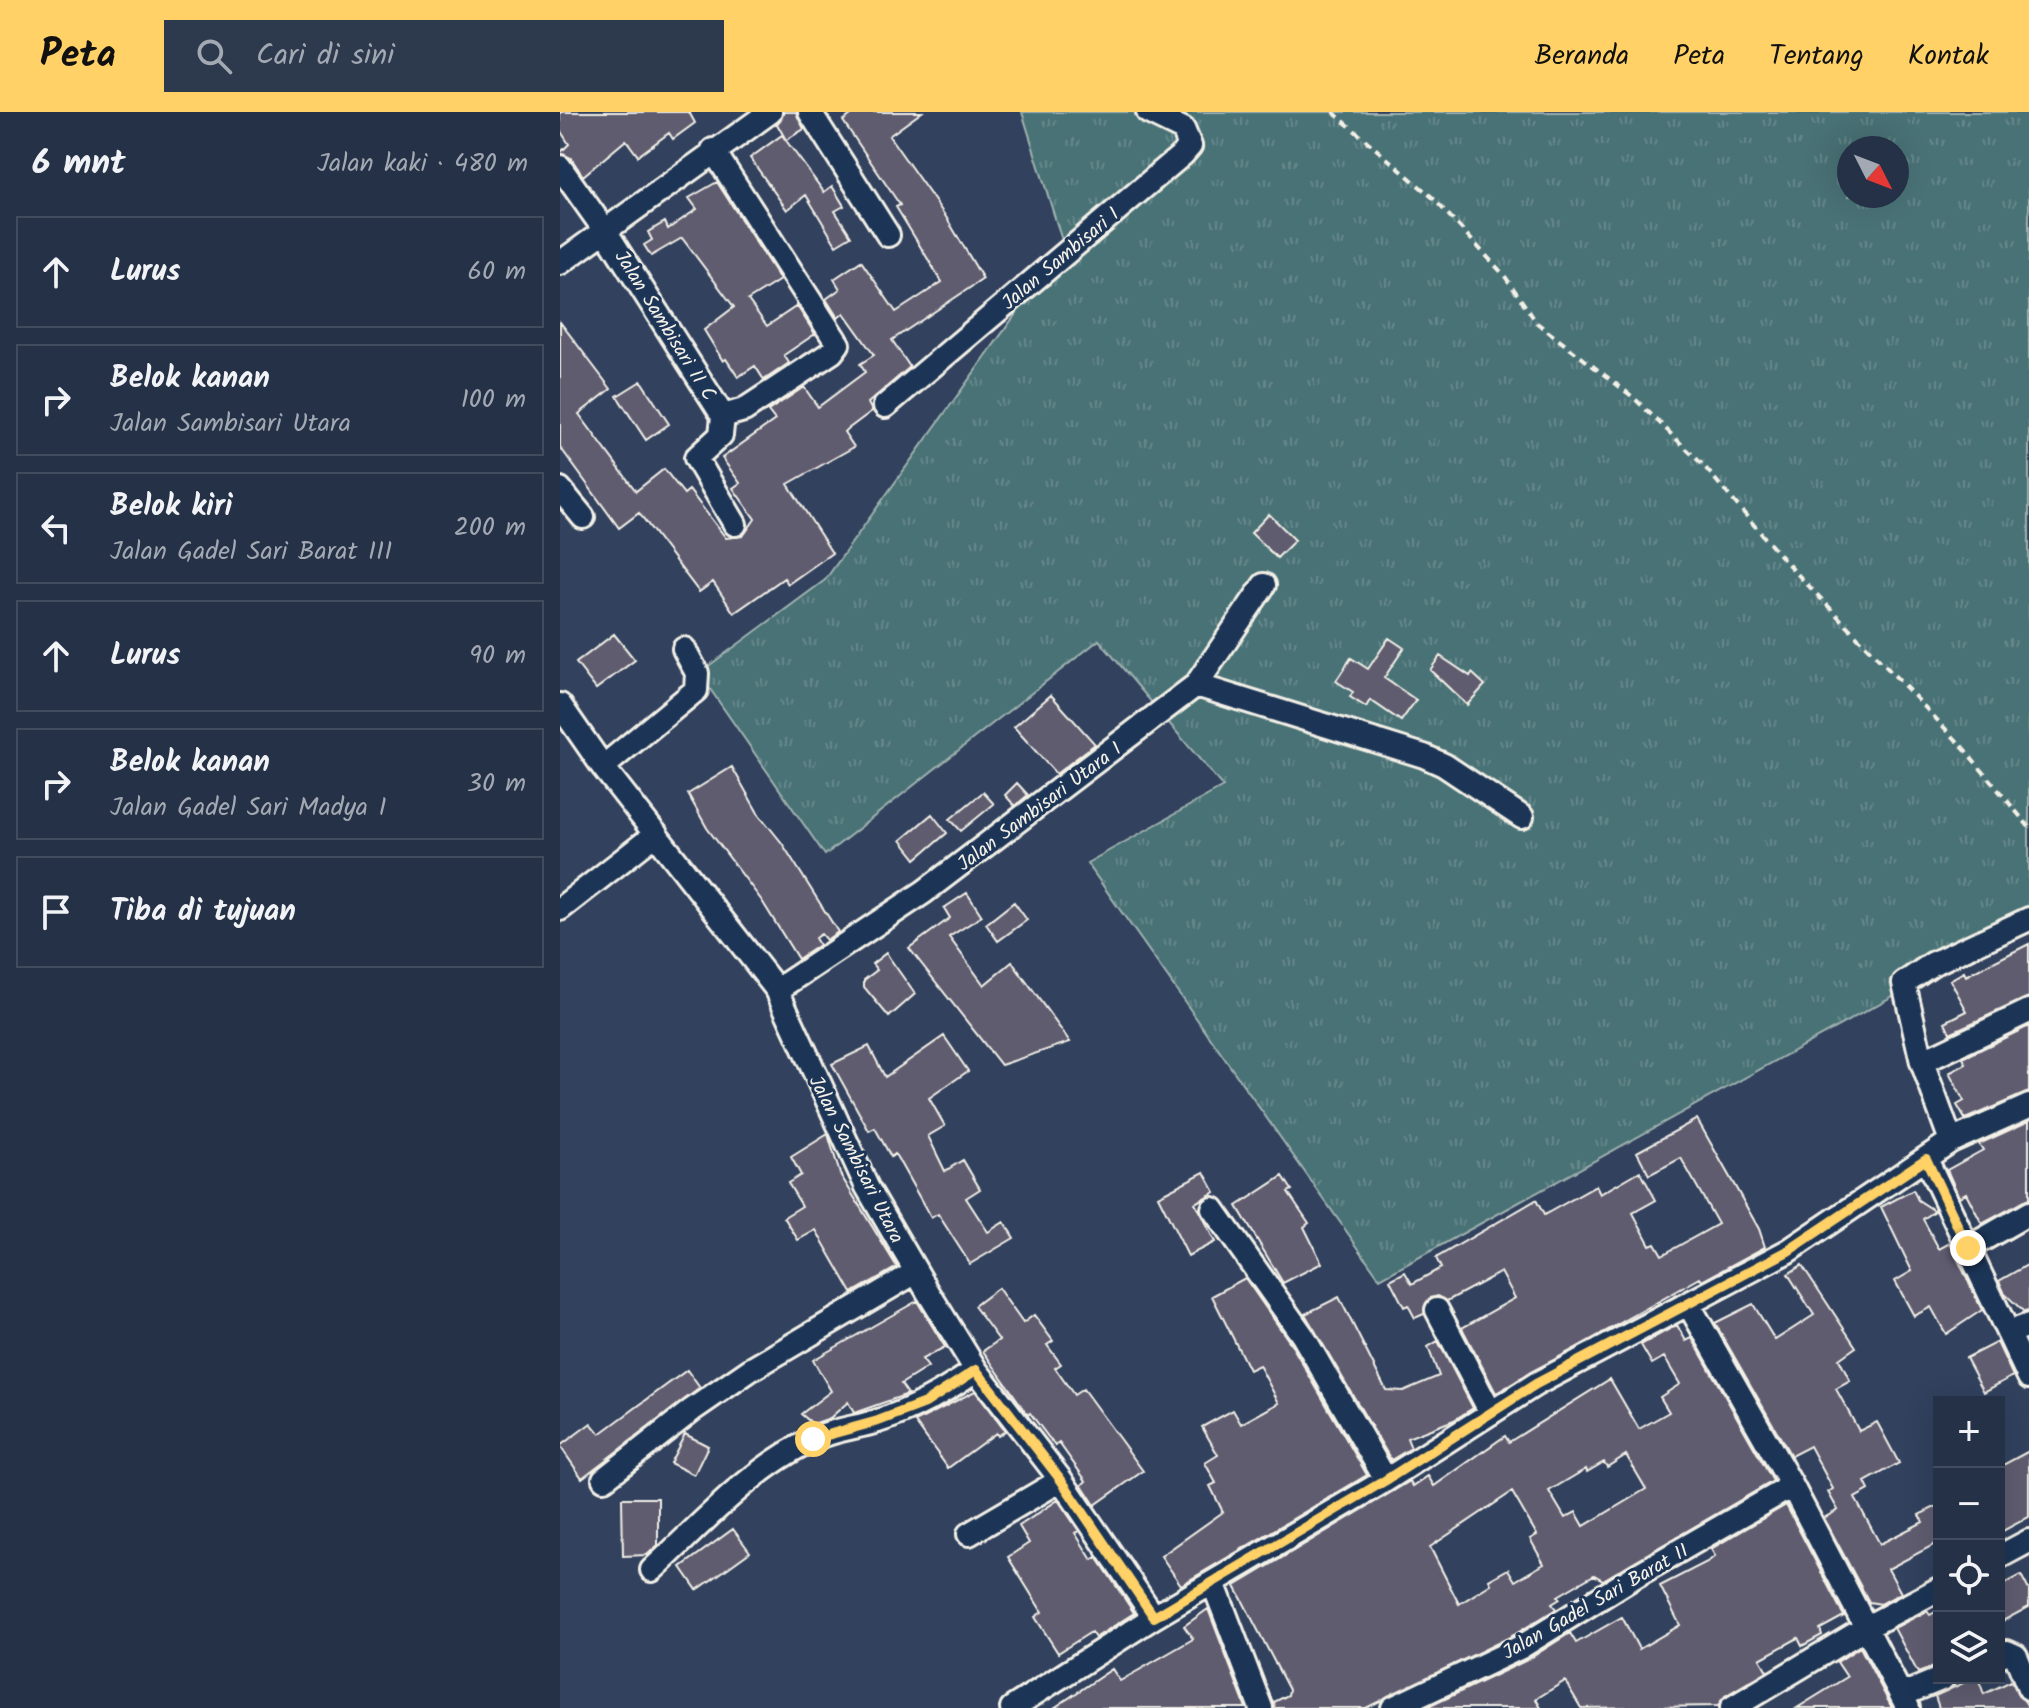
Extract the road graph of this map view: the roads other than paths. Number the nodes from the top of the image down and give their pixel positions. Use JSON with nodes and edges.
{"nodes":[{"id":1,"x":770,"y":112,"type":"edge"},
{"id":2,"x":810,"y":112,"type":"edge"},
{"id":3,"x":1148,"y":112,"type":"edge"},
{"id":4,"x":713,"y":150,"type":"junction"},
{"id":5,"x":560,"y":167,"type":"edge"},
{"id":6,"x":606,"y":232,"type":"junction"},
{"id":7,"x":888,"y":235,"type":"dead end"},
{"id":8,"x":560,"y":263,"type":"edge"},
{"id":9,"x":885,"y":406,"type":"dead end"},
{"id":10,"x":723,"y":416,"type":"junction"},
{"id":11,"x":560,"y":489,"type":"edge"},
{"id":12,"x":583,"y":517,"type":"dead end"},
{"id":13,"x":735,"y":524,"type":"dead end"},
{"id":14,"x":1264,"y":585,"type":"dead end"},
{"id":15,"x":684,"y":649,"type":"dead end"},
{"id":16,"x":1196,"y":685,"type":"junction"},
{"id":17,"x":560,"y":705,"type":"edge"},
{"id":18,"x":603,"y":767,"type":"junction"},
{"id":19,"x":1522,"y":817,"type":"dead end"},
{"id":20,"x":656,"y":834,"type":"junction"},
{"id":21,"x":560,"y":909,"type":"edge"},
{"id":22,"x":2029,"y":919,"type":"edge"},
{"id":23,"x":777,"y":990,"type":"junction"},
{"id":24,"x":2029,"y":1011,"type":"edge"},
{"id":25,"x":1922,"y":1062,"type":"junction"},
{"id":26,"x":2029,"y":1106,"type":"edge"},
{"id":27,"x":1951,"y":1141,"type":"junction"},
{"id":28,"x":1926,"y":1159,"type":"junction"},
{"id":29,"x":1213,"y":1209,"type":"dead end"},
{"id":30,"x":2029,"y":1213,"type":"edge"},
{"id":31,"x":1968,"y":1248,"type":"junction"},
{"id":32,"x":916,"y":1272,"type":"junction"},
{"id":33,"x":1689,"y":1305,"type":"junction"},
{"id":34,"x":1437,"y":1310,"type":"dead end"},
{"id":35,"x":2019,"y":1329,"type":"edge"},
{"id":36,"x":976,"y":1370,"type":"junction"},
{"id":37,"x":2029,"y":1377,"type":"edge"},
{"id":38,"x":1491,"y":1413,"type":"junction"},
{"id":39,"x":604,"y":1479,"type":"dead end"},
{"id":40,"x":1061,"y":1480,"type":"junction"},
{"id":41,"x":1386,"y":1480,"type":"junction"},
{"id":42,"x":1792,"y":1486,"type":"junction"},
{"id":43,"x":969,"y":1534,"type":"dead end"},
{"id":44,"x":2029,"y":1541,"type":"edge"},
{"id":45,"x":2005,"y":1554,"type":"edge"},
{"id":46,"x":652,"y":1570,"type":"dead end"},
{"id":47,"x":1214,"y":1585,"type":"junction"},
{"id":48,"x":1933,"y":1592,"type":"edge"},
{"id":49,"x":1154,"y":1617,"type":"junction"},
{"id":50,"x":1867,"y":1627,"type":"junction"},
{"id":51,"x":2005,"y":1653,"type":"edge"},
{"id":52,"x":1933,"y":1684,"type":"edge"},
{"id":53,"x":2029,"y":1688,"type":"edge"},
{"id":54,"x":1905,"y":1701,"type":"edge"},
{"id":55,"x":1012,"y":1708,"type":"edge"},
{"id":56,"x":1261,"y":1708,"type":"edge"},
{"id":57,"x":1393,"y":1708,"type":"edge"},
{"id":58,"x":1732,"y":1708,"type":"edge"}],
"edges":[{"from":1,"to":4,"type":"street"},
{"from":2,"to":7,"type":"street"},
{"from":3,"to":9,"type":"street","name":"Jalan Sambisari I"},
{"from":4,"to":6,"type":"street"},
{"from":4,"to":10,"type":"street"},
{"from":5,"to":6,"type":"street","name":"Jalan Sambisari II C"},
{"from":6,"to":8,"type":"street"},
{"from":6,"to":10,"type":"street","name":"Jalan Sambisari II C"},
{"from":10,"to":13,"type":"street","name":"Jalan Sambisari II C"},
{"from":11,"to":12,"type":"street"},
{"from":14,"to":16,"type":"street","name":"Jalan Sambisari Utara I"},
{"from":15,"to":18,"type":"street"},
{"from":16,"to":19,"type":"street"},
{"from":16,"to":23,"type":"street","name":"Jalan Sambisari Utara I"},
{"from":17,"to":18,"type":"street","name":"Jalan Sambisari Utara"},
{"from":18,"to":20,"type":"street","name":"Jalan Sambisari Utara"},
{"from":20,"to":21,"type":"street"},
{"from":20,"to":23,"type":"street","name":"Jalan Sambisari Utara"},
{"from":22,"to":25,"type":"street"},
{"from":23,"to":32,"type":"street","name":"Jalan Sambisari Utara"},
{"from":24,"to":25,"type":"street"},
{"from":25,"to":27,"type":"street"},
{"from":26,"to":27,"type":"street"},
{"from":27,"to":28,"type":"street"},
{"from":28,"to":31,"type":"street"},
{"from":28,"to":33,"type":"street"},
{"from":29,"to":41,"type":"street"},
{"from":30,"to":31,"type":"street"},
{"from":31,"to":35,"type":"street"},
{"from":32,"to":36,"type":"street","name":"Jalan Sambisari Utara"},
{"from":32,"to":39,"type":"street"},
{"from":33,"to":38,"type":"street"},
{"from":33,"to":42,"type":"street"},
{"from":34,"to":38,"type":"street"},
{"from":35,"to":37,"type":"street"},
{"from":36,"to":40,"type":"street","name":"Jalan Sambisari Utara"},
{"from":36,"to":46,"type":"street"},
{"from":38,"to":41,"type":"street"},
{"from":40,"to":43,"type":"street"},
{"from":40,"to":49,"type":"street","name":"Jalan Sambisari Utara"},
{"from":41,"to":47,"type":"street"},
{"from":42,"to":50,"type":"street"},
{"from":42,"to":57,"type":"street","name":"Jalan Gadel Sari Barat II"},
{"from":44,"to":45,"type":"street"},
{"from":47,"to":49,"type":"street"},
{"from":47,"to":56,"type":"street"},
{"from":48,"to":50,"type":"street"},
{"from":49,"to":55,"type":"street"},
{"from":50,"to":54,"type":"street"},
{"from":50,"to":58,"type":"street"},
{"from":51,"to":53,"type":"street"},
{"from":52,"to":54,"type":"street"}]}
